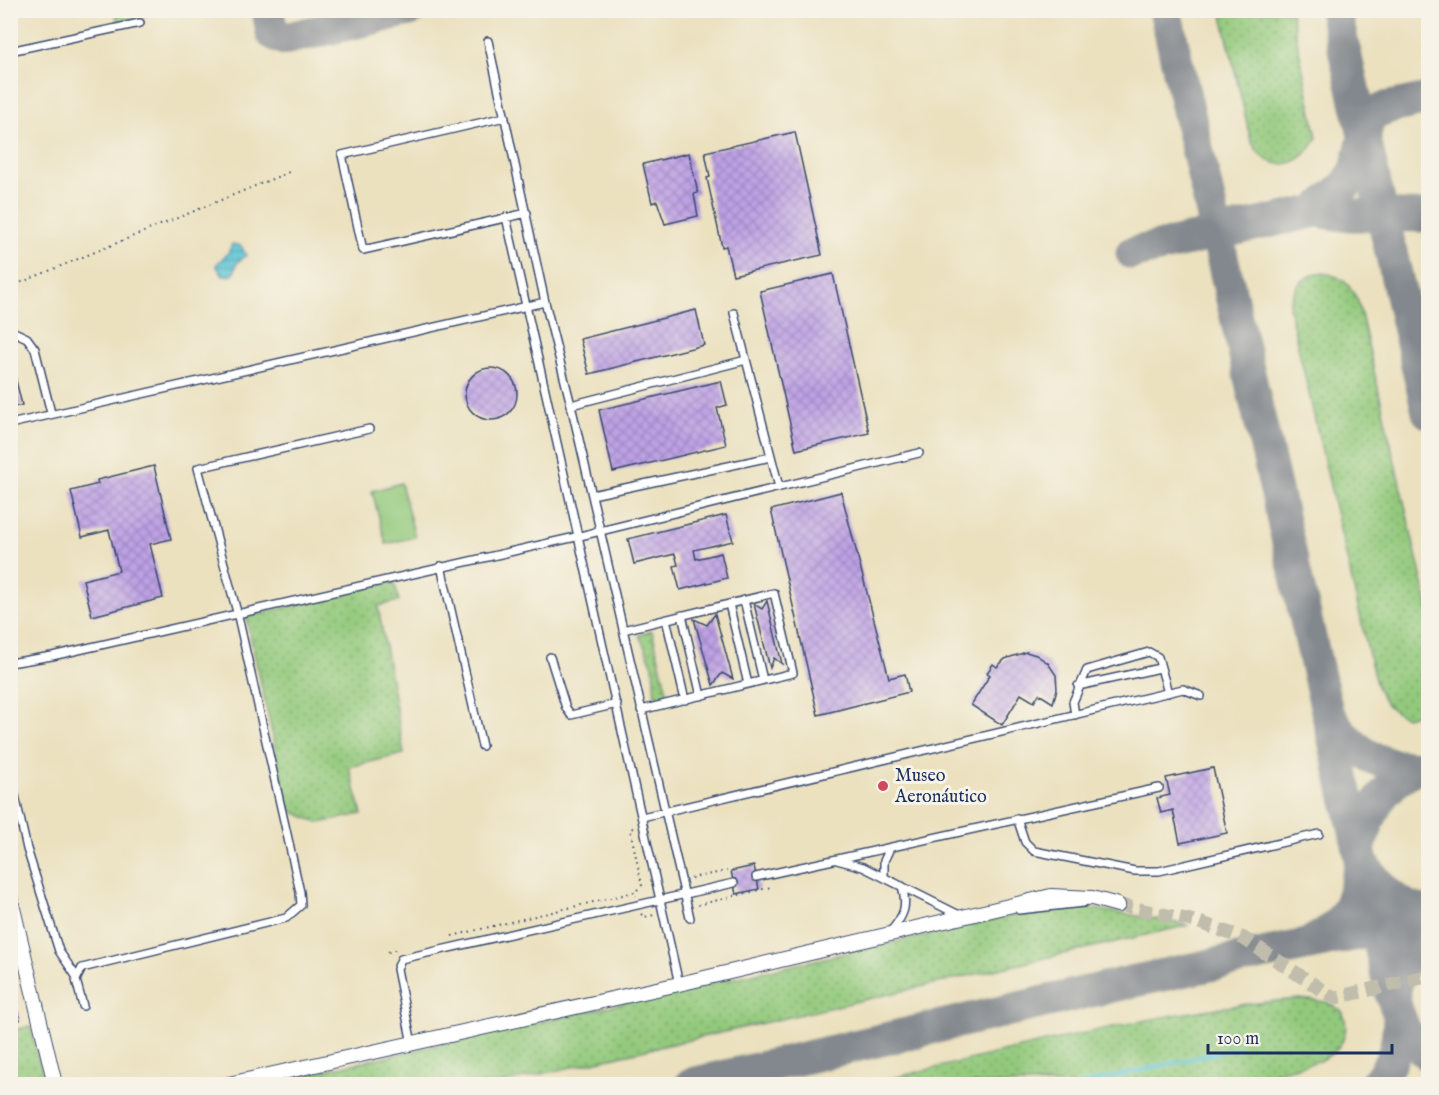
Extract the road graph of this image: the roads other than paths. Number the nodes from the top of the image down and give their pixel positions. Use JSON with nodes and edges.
{"nodes":[{"id":1,"x":140,"y":23,"type":"dead end"},
{"id":2,"x":488,"y":41,"type":"dead end"},
{"id":3,"x":10,"y":51,"type":"edge"},
{"id":4,"x":505,"y":117,"type":"junction"},
{"id":5,"x":527,"y":213,"type":"junction"},
{"id":6,"x":507,"y":217,"type":"junction"},
{"id":7,"x":545,"y":302,"type":"junction"},
{"id":8,"x":527,"y":307,"type":"junction"},
{"id":9,"x":734,"y":313,"type":"dead end"},
{"id":10,"x":10,"y":330,"type":"edge"},
{"id":11,"x":746,"y":360,"type":"junction"},
{"id":12,"x":571,"y":405,"type":"junction"},
{"id":13,"x":51,"y":413,"type":"junction"},
{"id":14,"x":10,"y":424,"type":"edge"},
{"id":15,"x":369,"y":429,"type":"dead end"},
{"id":16,"x":919,"y":453,"type":"dead end"},
{"id":17,"x":771,"y":457,"type":"junction"},
{"id":18,"x":779,"y":487,"type":"junction"},
{"id":19,"x":592,"y":495,"type":"junction"},
{"id":20,"x":600,"y":531,"type":"junction"},
{"id":21,"x":580,"y":536,"type":"junction"},
{"id":22,"x":441,"y":566,"type":"junction"},
{"id":23,"x":744,"y":600,"type":"junction"},
{"id":24,"x":729,"y":604,"type":"junction"},
{"id":25,"x":237,"y":612,"type":"junction"},
{"id":26,"x":682,"y":615,"type":"junction"},
{"id":27,"x":666,"y":619,"type":"junction"},
{"id":28,"x":623,"y":630,"type":"junction"},
{"id":29,"x":550,"y":657,"type":"dead end"},
{"id":30,"x":10,"y":663,"type":"edge"},
{"id":31,"x":1161,"y":668,"type":"junction"},
{"id":32,"x":763,"y":680,"type":"junction"},
{"id":33,"x":748,"y":684,"type":"junction"},
{"id":34,"x":1078,"y":686,"type":"junction"},
{"id":35,"x":1168,"y":693,"type":"junction"},
{"id":36,"x":701,"y":696,"type":"junction"},
{"id":37,"x":1201,"y":696,"type":"dead end"},
{"id":38,"x":685,"y":700,"type":"junction"},
{"id":39,"x":617,"y":704,"type":"junction"},
{"id":40,"x":641,"y":710,"type":"junction"},
{"id":41,"x":1075,"y":715,"type":"junction"},
{"id":42,"x":482,"y":746,"type":"dead end"},
{"id":43,"x":10,"y":773,"type":"edge"},
{"id":44,"x":1159,"y":788,"type":"dead end"},
{"id":45,"x":664,"y":812,"type":"junction"},
{"id":46,"x":642,"y":817,"type":"junction"},
{"id":47,"x":1017,"y":818,"type":"junction"},
{"id":48,"x":1319,"y":834,"type":"dead end"},
{"id":49,"x":890,"y":848,"type":"junction"},
{"id":50,"x":832,"y":859,"type":"junction"},
{"id":51,"x":884,"y":876,"type":"junction"},
{"id":52,"x":756,"y":877,"type":"dead end"},
{"id":53,"x":734,"y":883,"type":"dead end"},
{"id":54,"x":902,"y":886,"type":"junction"},
{"id":55,"x":684,"y":894,"type":"junction"},
{"id":56,"x":10,"y":896,"type":"edge"},
{"id":57,"x":660,"y":899,"type":"junction"},
{"id":58,"x":1109,"y":902,"type":"tunnel mouth"},
{"id":59,"x":960,"y":916,"type":"junction"},
{"id":60,"x":690,"y":918,"type":"dead end"},
{"id":61,"x":889,"y":933,"type":"junction"},
{"id":62,"x":76,"y":975,"type":"junction"},
{"id":63,"x":679,"y":984,"type":"junction"},
{"id":64,"x":83,"y":1006,"type":"dead end"},
{"id":65,"x":412,"y":1044,"type":"junction"},
{"id":66,"x":55,"y":1084,"type":"edge"},
{"id":67,"x":229,"y":1084,"type":"edge"}],
"edges":[{"from":1,"to":3,"type":"lane"},
{"from":2,"to":4,"type":"lane"},
{"from":4,"to":5,"type":"lane"},
{"from":4,"to":6,"type":"lane"},
{"from":5,"to":6,"type":"lane"},
{"from":5,"to":7,"type":"lane"},
{"from":6,"to":8,"type":"lane"},
{"from":7,"to":8,"type":"lane"},
{"from":7,"to":12,"type":"lane"},
{"from":8,"to":13,"type":"lane"},
{"from":8,"to":21,"type":"lane"},
{"from":9,"to":11,"type":"lane"},
{"from":10,"to":13,"type":"lane"},
{"from":11,"to":12,"type":"lane"},
{"from":11,"to":17,"type":"lane"},
{"from":12,"to":19,"type":"lane"},
{"from":13,"to":14,"type":"lane"},
{"from":15,"to":25,"type":"lane"},
{"from":16,"to":18,"type":"lane"},
{"from":17,"to":18,"type":"lane"},
{"from":17,"to":19,"type":"lane"},
{"from":18,"to":20,"type":"lane"},
{"from":19,"to":20,"type":"lane"},
{"from":20,"to":21,"type":"lane"},
{"from":20,"to":28,"type":"lane"},
{"from":21,"to":22,"type":"lane"},
{"from":21,"to":39,"type":"lane"},
{"from":22,"to":25,"type":"lane"},
{"from":22,"to":42,"type":"lane"},
{"from":23,"to":24,"type":"lane"},
{"from":23,"to":32,"type":"lane"},
{"from":23,"to":32,"type":"lane"},
{"from":24,"to":26,"type":"lane"},
{"from":24,"to":33,"type":"lane"},
{"from":25,"to":30,"type":"lane"},
{"from":25,"to":62,"type":"lane"},
{"from":26,"to":27,"type":"lane"},
{"from":26,"to":36,"type":"lane"},
{"from":27,"to":28,"type":"lane"},
{"from":27,"to":38,"type":"lane"},
{"from":28,"to":40,"type":"lane"},
{"from":29,"to":39,"type":"lane"},
{"from":31,"to":34,"type":"lane"},
{"from":31,"to":34,"type":"lane"},
{"from":31,"to":35,"type":"lane"},
{"from":32,"to":33,"type":"lane"},
{"from":33,"to":36,"type":"lane"},
{"from":34,"to":41,"type":"lane"},
{"from":35,"to":37,"type":"lane"},
{"from":35,"to":41,"type":"lane"},
{"from":36,"to":38,"type":"lane"},
{"from":38,"to":40,"type":"lane"},
{"from":39,"to":46,"type":"lane"},
{"from":40,"to":45,"type":"lane"},
{"from":41,"to":45,"type":"lane"},
{"from":43,"to":62,"type":"lane"},
{"from":44,"to":47,"type":"lane"},
{"from":45,"to":46,"type":"lane"},
{"from":45,"to":55,"type":"lane"},
{"from":46,"to":57,"type":"lane"},
{"from":47,"to":48,"type":"lane"},
{"from":47,"to":49,"type":"lane"},
{"from":49,"to":50,"type":"lane"},
{"from":49,"to":51,"type":"lane"},
{"from":50,"to":51,"type":"lane"},
{"from":50,"to":52,"type":"lane"},
{"from":51,"to":54,"type":"lane"},
{"from":53,"to":55,"type":"lane"},
{"from":54,"to":59,"type":"lane"},
{"from":54,"to":61,"type":"lane"},
{"from":55,"to":57,"type":"lane"},
{"from":55,"to":60,"type":"lane"},
{"from":56,"to":66,"type":"street"},
{"from":57,"to":63,"type":"lane"},
{"from":57,"to":65,"type":"lane"},
{"from":58,"to":59,"type":"street"},
{"from":59,"to":61,"type":"street"},
{"from":61,"to":63,"type":"street"},
{"from":62,"to":64,"type":"lane"},
{"from":63,"to":65,"type":"street"},
{"from":65,"to":67,"type":"street"}]}
